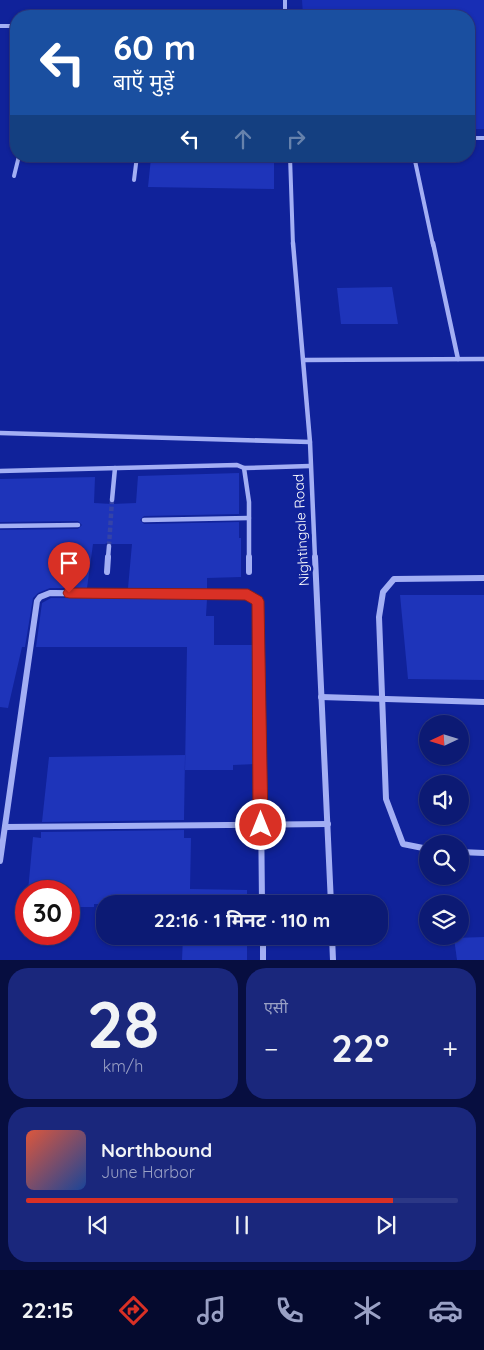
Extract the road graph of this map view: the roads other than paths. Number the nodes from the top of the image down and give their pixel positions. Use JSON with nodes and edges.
{"nodes":[{"id":1,"x":18,"y":162,"type":"edge"},
{"id":2,"x":136,"y":162,"type":"edge"},
{"id":3,"x":290,"y":162,"type":"edge"},
{"id":4,"x":415,"y":162,"type":"edge"},
{"id":5,"x":14,"y":176,"type":"dead end"},
{"id":6,"x":134,"y":180,"type":"dead end"},
{"id":7,"x":458,"y":359,"type":"junction"},
{"id":8,"x":484,"y":359,"type":"edge"},
{"id":9,"x":304,"y":360,"type":"junction"},
{"id":10,"x":0,"y":433,"type":"edge"},
{"id":11,"x":310,"y":442,"type":"junction"},
{"id":12,"x":310,"y":466,"type":"junction"},
{"id":13,"x":115,"y":468,"type":"junction"},
{"id":14,"x":244,"y":468,"type":"junction"},
{"id":15,"x":0,"y":471,"type":"edge"},
{"id":16,"x":112,"y":500,"type":"tunnel mouth"},
{"id":17,"x":249,"y":518,"type":"junction"},
{"id":18,"x":144,"y":520,"type":"dead end"},
{"id":19,"x":0,"y":526,"type":"edge"},
{"id":20,"x":78,"y":526,"type":"dead end"},
{"id":21,"x":109,"y":546,"type":"tunnel mouth"},
{"id":22,"x":107,"y":572,"type":"dead end"},
{"id":23,"x":249,"y":572,"type":"dead end"},
{"id":24,"x":484,"y":578,"type":"edge"},
{"id":25,"x":322,"y":697,"type":"junction"},
{"id":26,"x":383,"y":699,"type":"junction"},
{"id":27,"x":484,"y":702,"type":"edge"},
{"id":28,"x":328,"y":824,"type":"junction"},
{"id":29,"x":261,"y":825,"type":"junction"},
{"id":30,"x":5,"y":827,"type":"junction"},
{"id":31,"x":419,"y":848,"type":"edge"},
{"id":32,"x":469,"y":852,"type":"edge"},
{"id":33,"x":484,"y":852,"type":"edge"},
{"id":34,"x":0,"y":861,"type":"edge"},
{"id":35,"x":262,"y":895,"type":"edge"},
{"id":36,"x":331,"y":895,"type":"edge"},
{"id":37,"x":263,"y":945,"type":"edge"},
{"id":38,"x":333,"y":945,"type":"edge"},
{"id":39,"x":263,"y":960,"type":"edge"},
{"id":40,"x":334,"y":960,"type":"edge"}],
"edges":[{"from":1,"to":5,"type":"street"},
{"from":2,"to":6,"type":"street"},
{"from":3,"to":9,"type":"street","name":"Nightingale Road"},
{"from":4,"to":7,"type":"street"},
{"from":7,"to":8,"type":"street"},
{"from":7,"to":9,"type":"street"},
{"from":9,"to":11,"type":"street","name":"Nightingale Road"},
{"from":10,"to":11,"type":"street"},
{"from":11,"to":12,"type":"street","name":"Nightingale Road"},
{"from":12,"to":14,"type":"street"},
{"from":12,"to":25,"type":"street","name":"Nightingale Road"},
{"from":13,"to":14,"type":"street"},
{"from":13,"to":15,"type":"street"},
{"from":13,"to":16,"type":"street"},
{"from":14,"to":17,"type":"street"},
{"from":17,"to":18,"type":"street"},
{"from":17,"to":23,"type":"street"},
{"from":19,"to":20,"type":"street"},
{"from":21,"to":22,"type":"street"},
{"from":24,"to":26,"type":"street"},
{"from":25,"to":26,"type":"street"},
{"from":25,"to":28,"type":"street","name":"Nightingale Road"},
{"from":26,"to":27,"type":"street"},
{"from":26,"to":31,"type":"street"},
{"from":28,"to":29,"type":"street"},
{"from":28,"to":36,"type":"street","name":"Nightingale Road"},
{"from":29,"to":30,"type":"street"},
{"from":29,"to":30,"type":"street"},
{"from":29,"to":35,"type":"street"},
{"from":30,"to":34,"type":"street"},
{"from":32,"to":33,"type":"street"},
{"from":37,"to":39,"type":"street"},
{"from":38,"to":40,"type":"street"}]}
